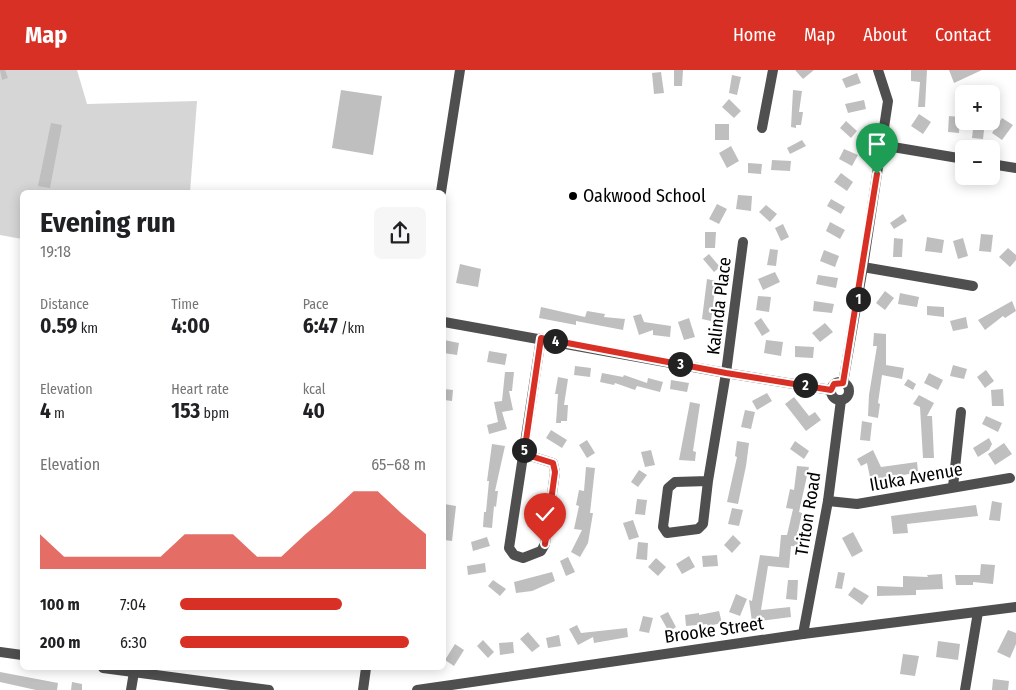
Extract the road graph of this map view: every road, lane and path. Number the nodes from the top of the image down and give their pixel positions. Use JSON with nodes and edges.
{"nodes":[{"id":1,"x":460,"y":70,"type":"edge"},
{"id":2,"x":773,"y":70,"type":"edge"},
{"id":3,"x":878,"y":70,"type":"edge"},
{"id":4,"x":762,"y":128,"type":"dead end"},
{"id":5,"x":881,"y":144,"type":"junction"},
{"id":6,"x":955,"y":157,"type":"edge"},
{"id":7,"x":1000,"y":165,"type":"edge"},
{"id":8,"x":1016,"y":168,"type":"edge"},
{"id":9,"x":441,"y":190,"type":"edge"},
{"id":10,"x":743,"y":242,"type":"dead end"},
{"id":11,"x":863,"y":267,"type":"junction"},
{"id":12,"x":973,"y":286,"type":"dead end"},
{"id":13,"x":446,"y":322,"type":"edge"},
{"id":14,"x":541,"y":338,"type":"junction"},
{"id":15,"x":726,"y":373,"type":"junction"},
{"id":16,"x":843,"y":383,"type":"junction"},
{"id":17,"x":831,"y":390,"type":"junction"},
{"id":18,"x":841,"y":400,"type":"junction"},
{"id":19,"x":961,"y":412,"type":"dead end"},
{"id":20,"x":524,"y":454,"type":"junction"},
{"id":21,"x":1010,"y":478,"type":"dead end"},
{"id":22,"x":708,"y":481,"type":"junction"},
{"id":23,"x":953,"y":487,"type":"junction"},
{"id":24,"x":828,"y":502,"type":"junction"},
{"id":25,"x":1016,"y":607,"type":"edge"},
{"id":26,"x":978,"y":612,"type":"junction"},
{"id":27,"x":803,"y":634,"type":"junction"},
{"id":28,"x":0,"y":652,"type":"edge"},
{"id":29,"x":20,"y":655,"type":"edge"},
{"id":30,"x":118,"y":670,"type":"edge"},
{"id":31,"x":366,"y":670,"type":"edge"},
{"id":32,"x":134,"y":672,"type":"junction"},
{"id":33,"x":248,"y":688,"type":"edge"},
{"id":34,"x":131,"y":690,"type":"edge"},
{"id":35,"x":269,"y":690,"type":"edge"},
{"id":36,"x":363,"y":690,"type":"edge"},
{"id":37,"x":417,"y":690,"type":"edge"},
{"id":38,"x":965,"y":690,"type":"edge"}],
"edges":[{"from":1,"to":9,"type":"street"},
{"from":2,"to":4,"type":"street"},
{"from":3,"to":5,"type":"street"},
{"from":5,"to":6,"type":"street"},
{"from":5,"to":11,"type":"street"},
{"from":7,"to":8,"type":"street"},
{"from":10,"to":15,"type":"street","name":"Kalinda Place"},
{"from":11,"to":12,"type":"street"},
{"from":11,"to":16,"type":"street"},
{"from":13,"to":14,"type":"street"},
{"from":14,"to":15,"type":"street"},
{"from":14,"to":20,"type":"street"},
{"from":15,"to":17,"type":"street"},
{"from":15,"to":22,"type":"street","name":"Kalinda Place"},
{"from":16,"to":17,"type":"street"},
{"from":16,"to":18,"type":"street"},
{"from":17,"to":18,"type":"street"},
{"from":18,"to":24,"type":"street","name":"Triton Road"},
{"from":19,"to":23,"type":"street"},
{"from":20,"to":20,"type":"street"},
{"from":21,"to":23,"type":"street","name":"Iluka Avenue"},
{"from":22,"to":22,"type":"street","name":"Kalinda Place"},
{"from":23,"to":24,"type":"street","name":"Iluka Avenue"},
{"from":24,"to":27,"type":"street","name":"Triton Road"},
{"from":25,"to":26,"type":"street","name":"Brooke Street"},
{"from":26,"to":27,"type":"street","name":"Brooke Street"},
{"from":26,"to":38,"type":"street"},
{"from":27,"to":37,"type":"street","name":"Brooke Street"},
{"from":28,"to":29,"type":"street"},
{"from":30,"to":32,"type":"street"},
{"from":31,"to":36,"type":"street"},
{"from":32,"to":33,"type":"street"},
{"from":32,"to":34,"type":"street"},
{"from":33,"to":35,"type":"street"}]}
